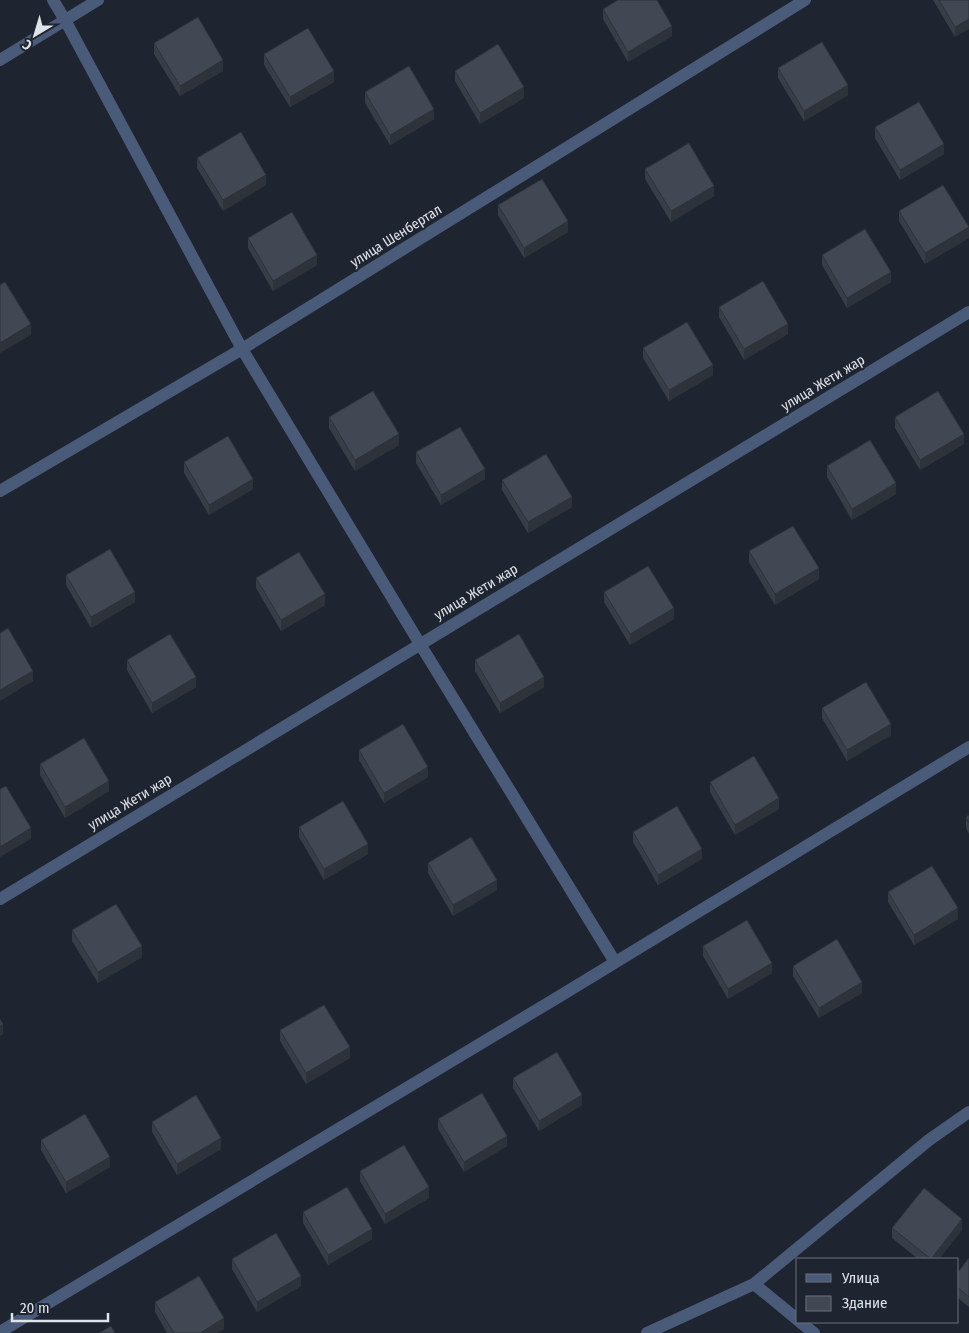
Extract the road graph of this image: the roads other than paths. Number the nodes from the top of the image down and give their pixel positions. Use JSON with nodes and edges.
{"nodes":[{"id":1,"x":52,"y":0,"type":"edge"},
{"id":2,"x":98,"y":0,"type":"edge"},
{"id":3,"x":805,"y":0,"type":"edge"},
{"id":4,"x":65,"y":20,"type":"junction"},
{"id":5,"x":0,"y":60,"type":"edge"},
{"id":6,"x":969,"y":312,"type":"edge"},
{"id":7,"x":242,"y":349,"type":"junction"},
{"id":8,"x":0,"y":491,"type":"edge"},
{"id":9,"x":420,"y":644,"type":"junction"},
{"id":10,"x":969,"y":747,"type":"edge"},
{"id":11,"x":0,"y":899,"type":"edge"},
{"id":12,"x":615,"y":962,"type":"junction"},
{"id":13,"x":969,"y":1112,"type":"edge"},
{"id":14,"x":754,"y":1284,"type":"junction"},
{"id":15,"x":796,"y":1319,"type":"edge"},
{"id":16,"x":802,"y":1323,"type":"edge"},
{"id":17,"x":0,"y":1332,"type":"edge"},
{"id":18,"x":647,"y":1333,"type":"edge"},
{"id":19,"x":814,"y":1333,"type":"edge"}],
"edges":[{"from":1,"to":4,"type":"street"},
{"from":2,"to":4,"type":"street"},
{"from":3,"to":7,"type":"street","name":"улица Шенбертал"},
{"from":4,"to":5,"type":"street"},
{"from":4,"to":7,"type":"street"},
{"from":6,"to":9,"type":"street","name":"улица Жети жар"},
{"from":7,"to":8,"type":"street","name":"улица Шенбертал"},
{"from":7,"to":9,"type":"street"},
{"from":9,"to":11,"type":"street","name":"улица Жети жар"},
{"from":9,"to":12,"type":"street"},
{"from":10,"to":12,"type":"street"},
{"from":12,"to":17,"type":"street"},
{"from":13,"to":14,"type":"street"},
{"from":14,"to":15,"type":"street"},
{"from":14,"to":18,"type":"street"},
{"from":16,"to":19,"type":"street"}]}
